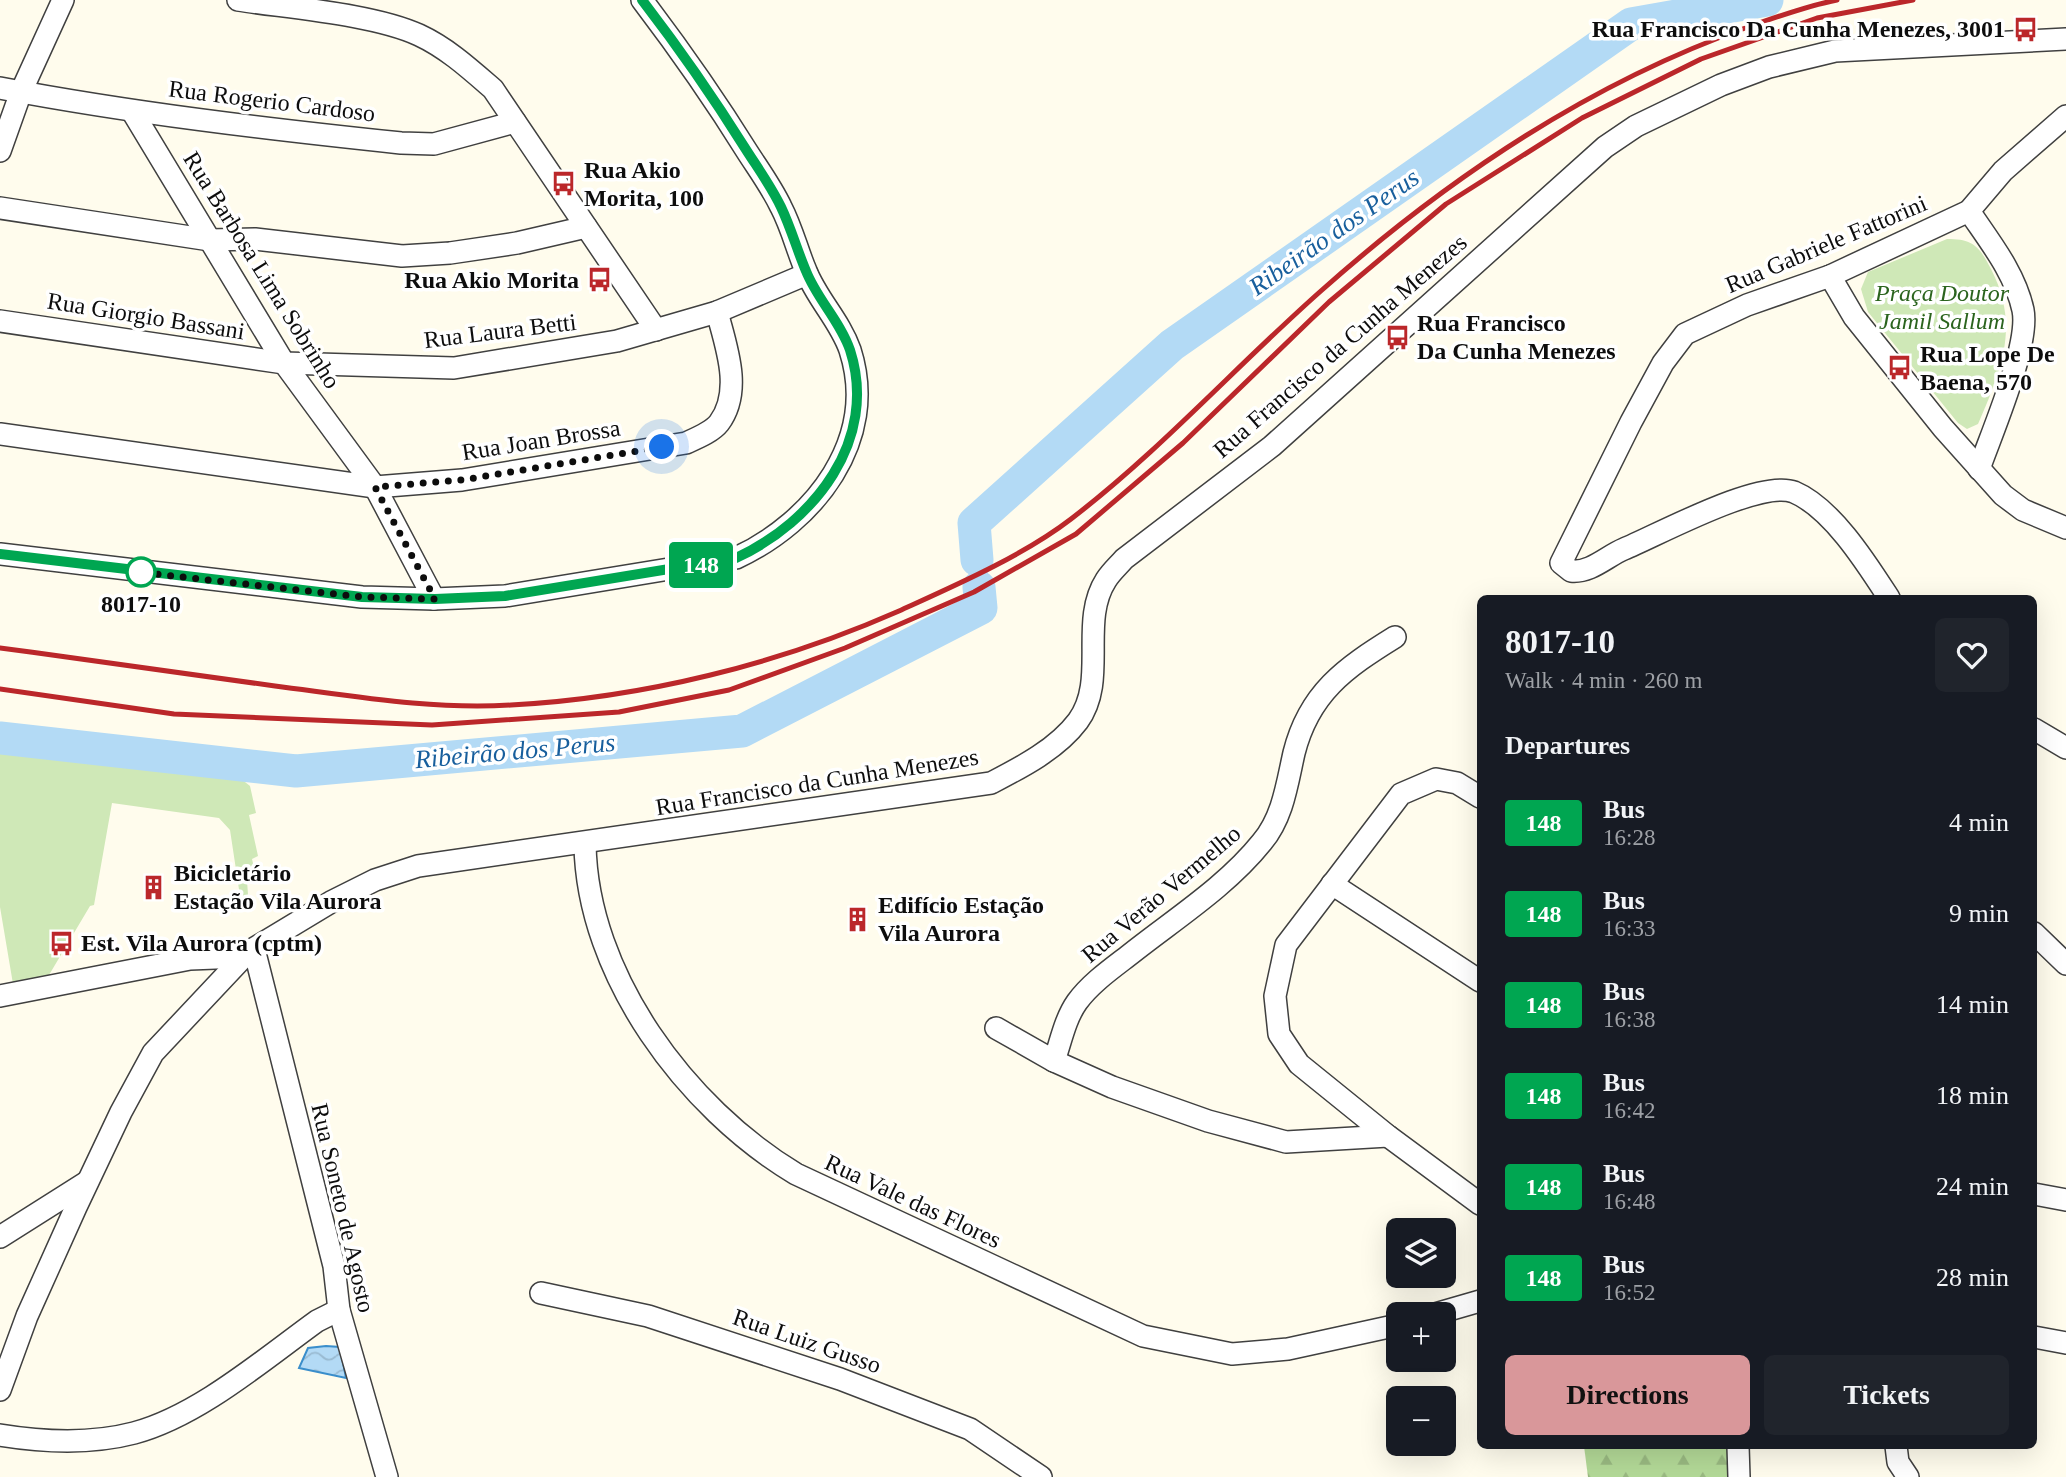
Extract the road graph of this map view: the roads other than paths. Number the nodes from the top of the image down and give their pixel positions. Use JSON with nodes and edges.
{"nodes":[{"id":1,"x":63,"y":0,"type":"edge"},
{"id":2,"x":238,"y":0,"type":"edge"},
{"id":3,"x":642,"y":0,"type":"edge"},
{"id":4,"x":2066,"y":39,"type":"edge"},
{"id":5,"x":0,"y":88,"type":"edge"},
{"id":6,"x":21,"y":92,"type":"junction"},
{"id":7,"x":132,"y":111,"type":"junction"},
{"id":8,"x":2066,"y":116,"type":"edge"},
{"id":9,"x":515,"y":122,"type":"junction"},
{"id":10,"x":0,"y":151,"type":"edge"},
{"id":11,"x":0,"y":208,"type":"edge"},
{"id":12,"x":1969,"y":211,"type":"junction"},
{"id":13,"x":586,"y":228,"type":"junction"},
{"id":14,"x":210,"y":240,"type":"junction"},
{"id":15,"x":807,"y":274,"type":"junction"},
{"id":16,"x":1830,"y":276,"type":"junction"},
{"id":17,"x":717,"y":312,"type":"junction"},
{"id":18,"x":0,"y":321,"type":"edge"},
{"id":19,"x":656,"y":330,"type":"junction"},
{"id":20,"x":284,"y":363,"type":"junction"},
{"id":21,"x":0,"y":434,"type":"edge"},
{"id":22,"x":1979,"y":469,"type":"junction"},
{"id":23,"x":375,"y":487,"type":"junction"},
{"id":24,"x":2066,"y":528,"type":"edge"},
{"id":25,"x":0,"y":554,"type":"edge"},
{"id":26,"x":1887,"y":595,"type":"edge"},
{"id":27,"x":435,"y":599,"type":"junction"},
{"id":28,"x":1395,"y":637,"type":"dead end"},
{"id":29,"x":2037,"y":731,"type":"edge"},
{"id":30,"x":2066,"y":748,"type":"edge"},
{"id":31,"x":1477,"y":795,"type":"edge"},
{"id":32,"x":585,"y":844,"type":"junction"},
{"id":33,"x":1332,"y":884,"type":"junction"},
{"id":34,"x":2037,"y":936,"type":"edge"},
{"id":35,"x":247,"y":953,"type":"junction"},
{"id":36,"x":2066,"y":964,"type":"edge"},
{"id":37,"x":1477,"y":979,"type":"edge"},
{"id":38,"x":0,"y":996,"type":"edge"},
{"id":39,"x":996,"y":1028,"type":"dead end"},
{"id":40,"x":1054,"y":1061,"type":"junction"},
{"id":41,"x":1388,"y":1136,"type":"junction"},
{"id":42,"x":90,"y":1181,"type":"junction"},
{"id":43,"x":2037,"y":1195,"type":"edge"},
{"id":44,"x":2066,"y":1200,"type":"edge"},
{"id":45,"x":1477,"y":1202,"type":"edge"},
{"id":46,"x":0,"y":1237,"type":"edge"},
{"id":47,"x":541,"y":1293,"type":"dead end"},
{"id":48,"x":1477,"y":1302,"type":"edge"},
{"id":49,"x":1456,"y":1308,"type":"edge"},
{"id":50,"x":339,"y":1310,"type":"junction"},
{"id":51,"x":1386,"y":1328,"type":"edge"},
{"id":52,"x":2037,"y":1338,"type":"edge"},
{"id":53,"x":2066,"y":1343,"type":"edge"},
{"id":54,"x":0,"y":1390,"type":"edge"},
{"id":55,"x":0,"y":1435,"type":"edge"},
{"id":56,"x":1738,"y":1449,"type":"edge"},
{"id":57,"x":387,"y":1477,"type":"edge"},
{"id":58,"x":1041,"y":1477,"type":"edge"},
{"id":59,"x":1739,"y":1477,"type":"edge"}],
"edges":[{"from":1,"to":6,"type":"street"},
{"from":2,"to":9,"type":"street"},
{"from":3,"to":15,"type":"street"},
{"from":4,"to":32,"type":"street","name":"Rua Francisco da Cunha Menezes"},
{"from":5,"to":6,"type":"street","name":"Rua Rogerio Cardoso"},
{"from":6,"to":7,"type":"street","name":"Rua Rogerio Cardoso"},
{"from":6,"to":10,"type":"street"},
{"from":7,"to":9,"type":"street","name":"Rua Rogerio Cardoso"},
{"from":7,"to":14,"type":"street","name":"Rua Barbosa Lima Sobrinho"},
{"from":8,"to":12,"type":"street","name":"Rua Gabriele Fattorini"},
{"from":9,"to":13,"type":"street"},
{"from":11,"to":14,"type":"street"},
{"from":12,"to":16,"type":"street","name":"Rua Gabriele Fattorini"},
{"from":12,"to":22,"type":"street"},
{"from":13,"to":14,"type":"street"},
{"from":13,"to":19,"type":"street"},
{"from":14,"to":20,"type":"street","name":"Rua Barbosa Lima Sobrinho"},
{"from":15,"to":17,"type":"street","name":"Rua Laura Betti"},
{"from":15,"to":27,"type":"street"},
{"from":16,"to":22,"type":"street"},
{"from":16,"to":26,"type":"street","name":"Rua Gabriele Fattorini"},
{"from":17,"to":19,"type":"street","name":"Rua Laura Betti"},
{"from":17,"to":23,"type":"street","name":"Rua Joan Brossa"},
{"from":18,"to":20,"type":"street","name":"Rua Giorgio Bassani"},
{"from":19,"to":20,"type":"street","name":"Rua Laura Betti"},
{"from":20,"to":23,"type":"street","name":"Rua Barbosa Lima Sobrinho"},
{"from":21,"to":23,"type":"street","name":"Rua Joan Brossa"},
{"from":22,"to":24,"type":"street"},
{"from":23,"to":27,"type":"street","name":"Rua Barbosa Lima Sobrinho"},
{"from":25,"to":27,"type":"street"},
{"from":28,"to":40,"type":"street","name":"Rua Verão Vermelho"},
{"from":29,"to":30,"type":"street"},
{"from":31,"to":33,"type":"street"},
{"from":32,"to":35,"type":"street","name":"Rua Francisco da Cunha Menezes"},
{"from":32,"to":51,"type":"street","name":"Rua Vale das Flores"},
{"from":33,"to":37,"type":"street"},
{"from":33,"to":41,"type":"street"},
{"from":34,"to":36,"type":"street"},
{"from":35,"to":38,"type":"street"},
{"from":35,"to":42,"type":"street","name":"Rua Francisco da Cunha Menezes"},
{"from":35,"to":50,"type":"street","name":"Rua Soneto de Agosto"},
{"from":39,"to":40,"type":"street"},
{"from":40,"to":41,"type":"street"},
{"from":41,"to":45,"type":"street"},
{"from":42,"to":46,"type":"street"},
{"from":42,"to":54,"type":"street","name":"Rua Francisco da Cunha Menezes"},
{"from":43,"to":44,"type":"street"},
{"from":47,"to":58,"type":"street","name":"Rua Luiz Gusso"},
{"from":48,"to":49,"type":"street"},
{"from":50,"to":55,"type":"street"},
{"from":50,"to":57,"type":"street","name":"Rua Soneto de Agosto"},
{"from":52,"to":53,"type":"street"},
{"from":56,"to":59,"type":"street"}]}
